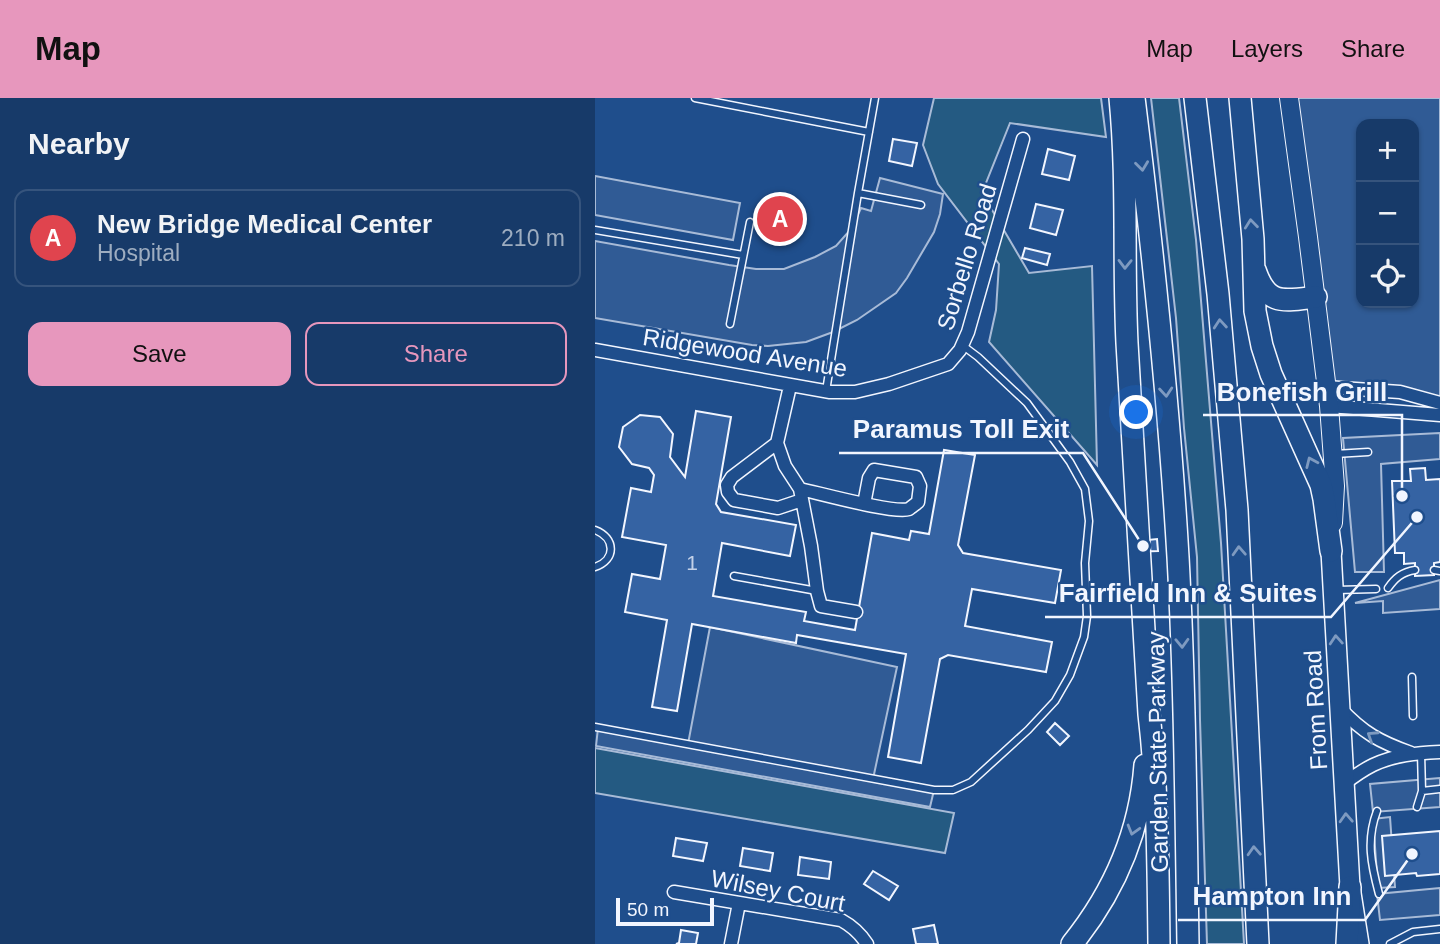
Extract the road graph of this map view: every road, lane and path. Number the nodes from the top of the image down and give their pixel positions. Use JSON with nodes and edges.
{"nodes":[{"id":1,"x":695,"y":98,"type":"edge"},
{"id":2,"x":875,"y":98,"type":"edge"},
{"id":3,"x":1119,"y":98,"type":"edge"},
{"id":4,"x":1134,"y":98,"type":"edge"},
{"id":5,"x":1195,"y":98,"type":"edge"},
{"id":6,"x":1240,"y":98,"type":"edge"},
{"id":7,"x":1289,"y":98,"type":"edge"},
{"id":8,"x":713,"y":100,"type":"edge"},
{"id":9,"x":869,"y":132,"type":"junction"},
{"id":10,"x":1024,"y":139,"type":"dead end"},
{"id":11,"x":858,"y":193,"type":"junction"},
{"id":12,"x":922,"y":205,"type":"dead end"},
{"id":13,"x":750,"y":222,"type":"dead end"},
{"id":14,"x":595,"y":230,"type":"edge"},
{"id":15,"x":743,"y":256,"type":"junction"},
{"id":16,"x":1254,"y":268,"type":"junction"},
{"id":17,"x":1316,"y":298,"type":"junction"},
{"id":18,"x":730,"y":324,"type":"dead end"},
{"id":19,"x":962,"y":345,"type":"junction"},
{"id":20,"x":595,"y":350,"type":"edge"},
{"id":21,"x":889,"y":384,"type":"joint"},
{"id":22,"x":790,"y":386,"type":"junction"},
{"id":23,"x":1326,"y":387,"type":"junction"},
{"id":24,"x":826,"y":391,"type":"junction"},
{"id":25,"x":1440,"y":403,"type":"edge"},
{"id":26,"x":1329,"y":406,"type":"junction"},
{"id":27,"x":1440,"y":415,"type":"edge"},
{"id":28,"x":777,"y":443,"type":"junction"},
{"id":29,"x":1368,"y":452,"type":"dead end"},
{"id":30,"x":1333,"y":454,"type":"junction"},
{"id":31,"x":801,"y":494,"type":"junction"},
{"id":32,"x":865,"y":504,"type":"junction"},
{"id":33,"x":595,"y":530,"type":"edge"},
{"id":34,"x":1331,"y":551,"type":"junction"},
{"id":35,"x":595,"y":567,"type":"edge"},
{"id":36,"x":1415,"y":570,"type":"dead end"},
{"id":37,"x":734,"y":576,"type":"dead end"},
{"id":38,"x":1388,"y":588,"type":"dead end"},
{"id":39,"x":1376,"y":589,"type":"dead end"},
{"id":40,"x":1333,"y":590,"type":"junction"},
{"id":41,"x":817,"y":591,"type":"junction"},
{"id":42,"x":856,"y":612,"type":"dead end"},
{"id":43,"x":1412,"y":677,"type":"dead end"},
{"id":44,"x":1341,"y":708,"type":"junction"},
{"id":45,"x":1149,"y":714,"type":"junction"},
{"id":46,"x":1413,"y":716,"type":"dead end"},
{"id":47,"x":595,"y":727,"type":"edge"},
{"id":48,"x":1440,"y":752,"type":"edge"},
{"id":49,"x":1416,"y":753,"type":"junction"},
{"id":50,"x":1344,"y":784,"type":"junction"},
{"id":51,"x":1440,"y":789,"type":"edge"},
{"id":52,"x":1422,"y":791,"type":"junction"},
{"id":53,"x":1417,"y":807,"type":"dead end"},
{"id":54,"x":1377,"y":811,"type":"dead end"},
{"id":55,"x":1350,"y":887,"type":"junction"},
{"id":56,"x":674,"y":892,"type":"dead end"},
{"id":57,"x":1379,"y":894,"type":"dead end"},
{"id":58,"x":739,"y":903,"type":"junction"},
{"id":59,"x":1440,"y":929,"type":"edge"},
{"id":60,"x":731,"y":944,"type":"edge"},
{"id":61,"x":867,"y":944,"type":"edge"},
{"id":62,"x":1072,"y":944,"type":"edge"},
{"id":63,"x":1159,"y":944,"type":"edge"},
{"id":64,"x":1188,"y":944,"type":"edge"},
{"id":65,"x":1258,"y":944,"type":"edge"},
{"id":66,"x":1347,"y":944,"type":"edge"},
{"id":67,"x":1359,"y":944,"type":"edge"},
{"id":68,"x":1390,"y":944,"type":"edge"}],
"edges":[{"from":1,"to":8,"type":"lane"},
{"from":2,"to":9,"type":"lane"},
{"from":3,"to":45,"type":"highway","one_way":true},
{"from":4,"to":64,"type":"highway","name":"Garden State Parkway","one_way":true},
{"from":65,"to":5,"type":"highway","one_way":true},
{"from":16,"to":6,"type":"highway","one_way":true},
{"from":7,"to":17,"type":"street","name":"From Road"},
{"from":8,"to":9,"type":"lane"},
{"from":9,"to":11,"type":"lane"},
{"from":10,"to":19,"type":"street","name":"Sorbello Road"},
{"from":11,"to":12,"type":"lane"},
{"from":11,"to":24,"type":"lane"},
{"from":13,"to":15,"type":"lane"},
{"from":14,"to":15,"type":"lane"},
{"from":15,"to":18,"type":"lane"},
{"from":16,"to":17,"type":"highway"},
{"from":34,"to":16,"type":"highway","one_way":true},
{"from":17,"to":23,"type":"street","name":"From Road"},
{"from":19,"to":21,"type":"street","name":"Sorbello Road"},
{"from":19,"to":47,"type":"lane"},
{"from":20,"to":22,"type":"street","name":"Ridgewood Avenue"},
{"from":21,"to":24,"type":"street","name":"Ridgewood Avenue"},
{"from":22,"to":24,"type":"street","name":"Ridgewood Avenue"},
{"from":22,"to":28,"type":"street"},
{"from":23,"to":25,"type":"street"},
{"from":23,"to":26,"type":"street","name":"From Road"},
{"from":26,"to":27,"type":"street"},
{"from":26,"to":30,"type":"street","name":"From Road"},
{"from":28,"to":31,"type":"street"},
{"from":28,"to":31,"type":"street"},
{"from":29,"to":30,"type":"lane"},
{"from":30,"to":34,"type":"street","name":"From Road"},
{"from":31,"to":32,"type":"street"},
{"from":31,"to":41,"type":"street"},
{"from":32,"to":32,"type":"street"},
{"from":33,"to":35,"type":"lane"},
{"from":34,"to":40,"type":"main road","name":"From Road"},
{"from":36,"to":38,"type":"lane"},
{"from":37,"to":41,"type":"lane"},
{"from":39,"to":40,"type":"lane"},
{"from":44,"to":40,"type":"main road","name":"From Road","one_way":true},
{"from":41,"to":42,"type":"street"},
{"from":43,"to":46,"type":"lane"},
{"from":49,"to":44,"type":"street","one_way":true},
{"from":44,"to":50,"type":"main road","name":"From Road"},
{"from":45,"to":62,"type":"highway","one_way":true},
{"from":45,"to":63,"type":"highway"},
{"from":48,"to":49,"type":"street"},
{"from":49,"to":50,"type":"street"},
{"from":49,"to":52,"type":"lane"},
{"from":55,"to":50,"type":"main road","name":"From Road","one_way":true},
{"from":51,"to":52,"type":"lane"},
{"from":52,"to":53,"type":"lane"},
{"from":54,"to":57,"type":"lane"},
{"from":55,"to":66,"type":"highway"},
{"from":55,"to":67,"type":"main road","name":"From Road"},
{"from":56,"to":58,"type":"street","name":"Wilsey Court"},
{"from":58,"to":60,"type":"street"},
{"from":58,"to":61,"type":"street","name":"Wilsey Court"},
{"from":59,"to":68,"type":"lane"}]}
